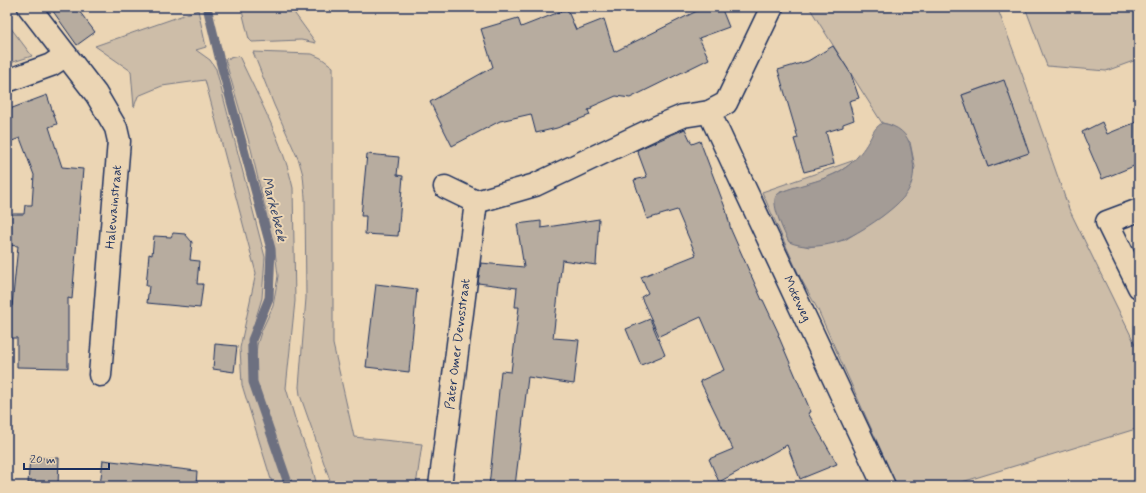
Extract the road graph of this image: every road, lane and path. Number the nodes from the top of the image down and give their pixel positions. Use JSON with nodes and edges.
{"nodes":[{"id":1,"x":29,"y":7,"type":"edge"},
{"id":2,"x":772,"y":7,"type":"edge"},
{"id":3,"x":66,"y":55,"type":"junction"},
{"id":4,"x":7,"y":81,"type":"edge"},
{"id":5,"x":709,"y":112,"type":"junction"},
{"id":6,"x":445,"y":187,"type":"dead end"},
{"id":7,"x":476,"y":202,"type":"junction"},
{"id":8,"x":1139,"y":210,"type":"edge"},
{"id":9,"x":1139,"y":287,"type":"edge"},
{"id":10,"x":100,"y":375,"type":"dead end"},
{"id":11,"x":440,"y":486,"type":"edge"},
{"id":12,"x":884,"y":486,"type":"edge"}],
"edges":[{"from":1,"to":3,"type":"street","name":"Halewainstraat"},
{"from":2,"to":5,"type":"street"},
{"from":3,"to":4,"type":"street"},
{"from":3,"to":10,"type":"street","name":"Halewainstraat"},
{"from":5,"to":7,"type":"street"},
{"from":5,"to":12,"type":"street","name":"Moteweg"},
{"from":6,"to":7,"type":"street"},
{"from":7,"to":11,"type":"street","name":"Pater Omer Devosstraat"},
{"from":8,"to":9,"type":"street"}]}
